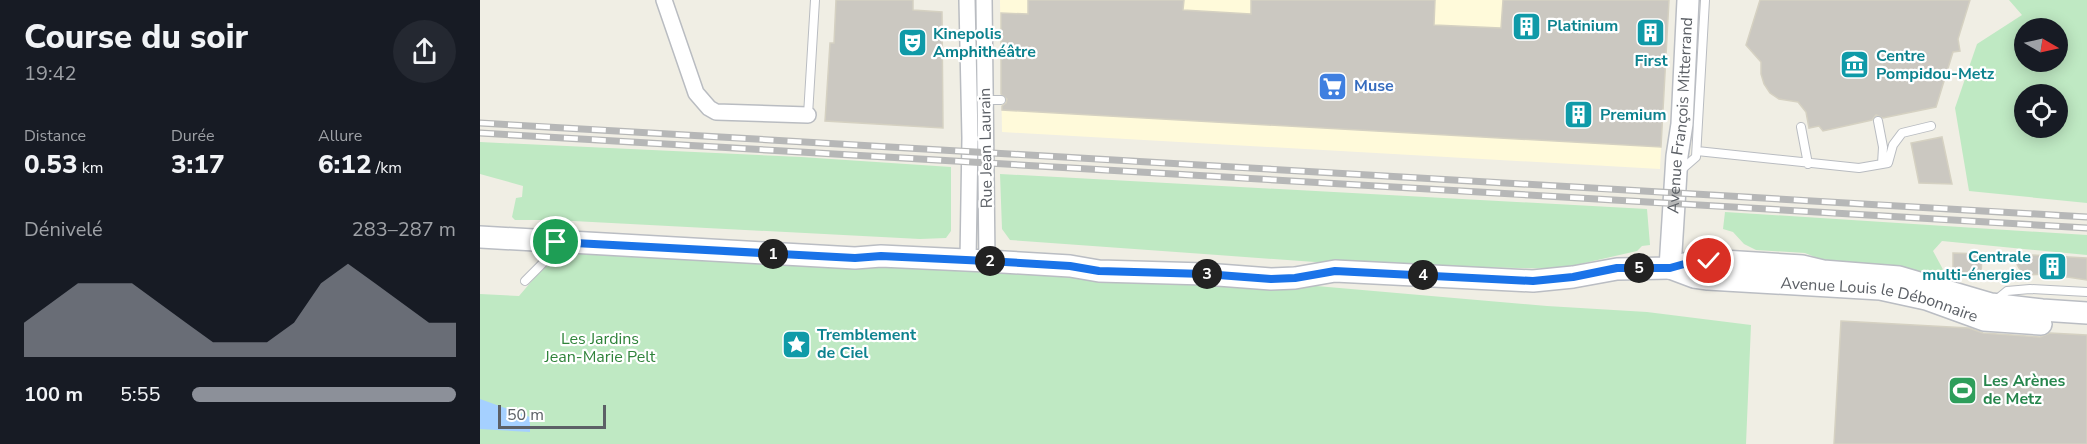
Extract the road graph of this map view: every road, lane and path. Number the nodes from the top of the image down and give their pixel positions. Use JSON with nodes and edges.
{"nodes":[{"id":1,"x":664,"y":0,"type":"edge"},
{"id":2,"x":815,"y":0,"type":"edge"},
{"id":3,"x":967,"y":0,"type":"edge"},
{"id":4,"x":984,"y":0,"type":"edge"},
{"id":5,"x":1688,"y":0,"type":"edge"},
{"id":6,"x":1705,"y":0,"type":"edge"},
{"id":7,"x":969,"y":100,"type":"junction"},
{"id":8,"x":985,"y":100,"type":"junction"},
{"id":9,"x":1001,"y":100,"type":"dead end"},
{"id":10,"x":808,"y":115,"type":"joint"},
{"id":11,"x":1878,"y":121,"type":"dead end"},
{"id":12,"x":1931,"y":126,"type":"dead end"},
{"id":13,"x":1801,"y":128,"type":"dead end"},
{"id":14,"x":1697,"y":151,"type":"junction"},
{"id":15,"x":1808,"y":164,"type":"junction"},
{"id":16,"x":1882,"y":164,"type":"junction"},
{"id":17,"x":1676,"y":176,"type":"junction"},
{"id":18,"x":480,"y":237,"type":"edge"},
{"id":19,"x":556,"y":242,"type":"junction"},
{"id":20,"x":978,"y":261,"type":"junction"},
{"id":21,"x":1670,"y":268,"type":"junction"},
{"id":22,"x":525,"y":280,"type":"dead end"},
{"id":23,"x":2087,"y":292,"type":"edge"},
{"id":24,"x":1991,"y":304,"type":"junction"},
{"id":25,"x":2087,"y":313,"type":"edge"},
{"id":26,"x":2087,"y":327,"type":"edge"}],
"edges":[{"from":1,"to":10,"type":"street"},
{"from":2,"to":10,"type":"lane"},
{"from":3,"to":7,"type":"street","name":"Rue Jean Laurain"},
{"from":4,"to":8,"type":"street","name":"Rue Jean Laurain"},
{"from":5,"to":17,"type":"street","name":"Avenue François Mitterrand"},
{"from":6,"to":14,"type":"lane"},
{"from":7,"to":8,"type":"lane"},
{"from":7,"to":20,"type":"street","name":"Rue Jean Laurain"},
{"from":8,"to":9,"type":"lane"},
{"from":8,"to":20,"type":"street","name":"Rue Jean Laurain"},
{"from":11,"to":16,"type":"lane"},
{"from":12,"to":16,"type":"lane"},
{"from":13,"to":15,"type":"lane"},
{"from":14,"to":15,"type":"lane"},
{"from":14,"to":17,"type":"lane"},
{"from":15,"to":16,"type":"lane"},
{"from":17,"to":21,"type":"street","name":"Avenue François Mitterrand"},
{"from":18,"to":19,"type":"street","name":"Avenue Louis le Débonnaire"},
{"from":19,"to":20,"type":"street","name":"Avenue Louis le Débonnaire"},
{"from":19,"to":22,"type":"lane"},
{"from":20,"to":21,"type":"street","name":"Avenue Louis le Débonnaire"},
{"from":21,"to":24,"type":"street","name":"Avenue Louis le Débonnaire"},
{"from":21,"to":26,"type":"street","name":"Avenue Louis le Débonnaire"},
{"from":23,"to":24,"type":"lane"},
{"from":24,"to":25,"type":"street","name":"Avenue Louis le Débonnaire"}]}
